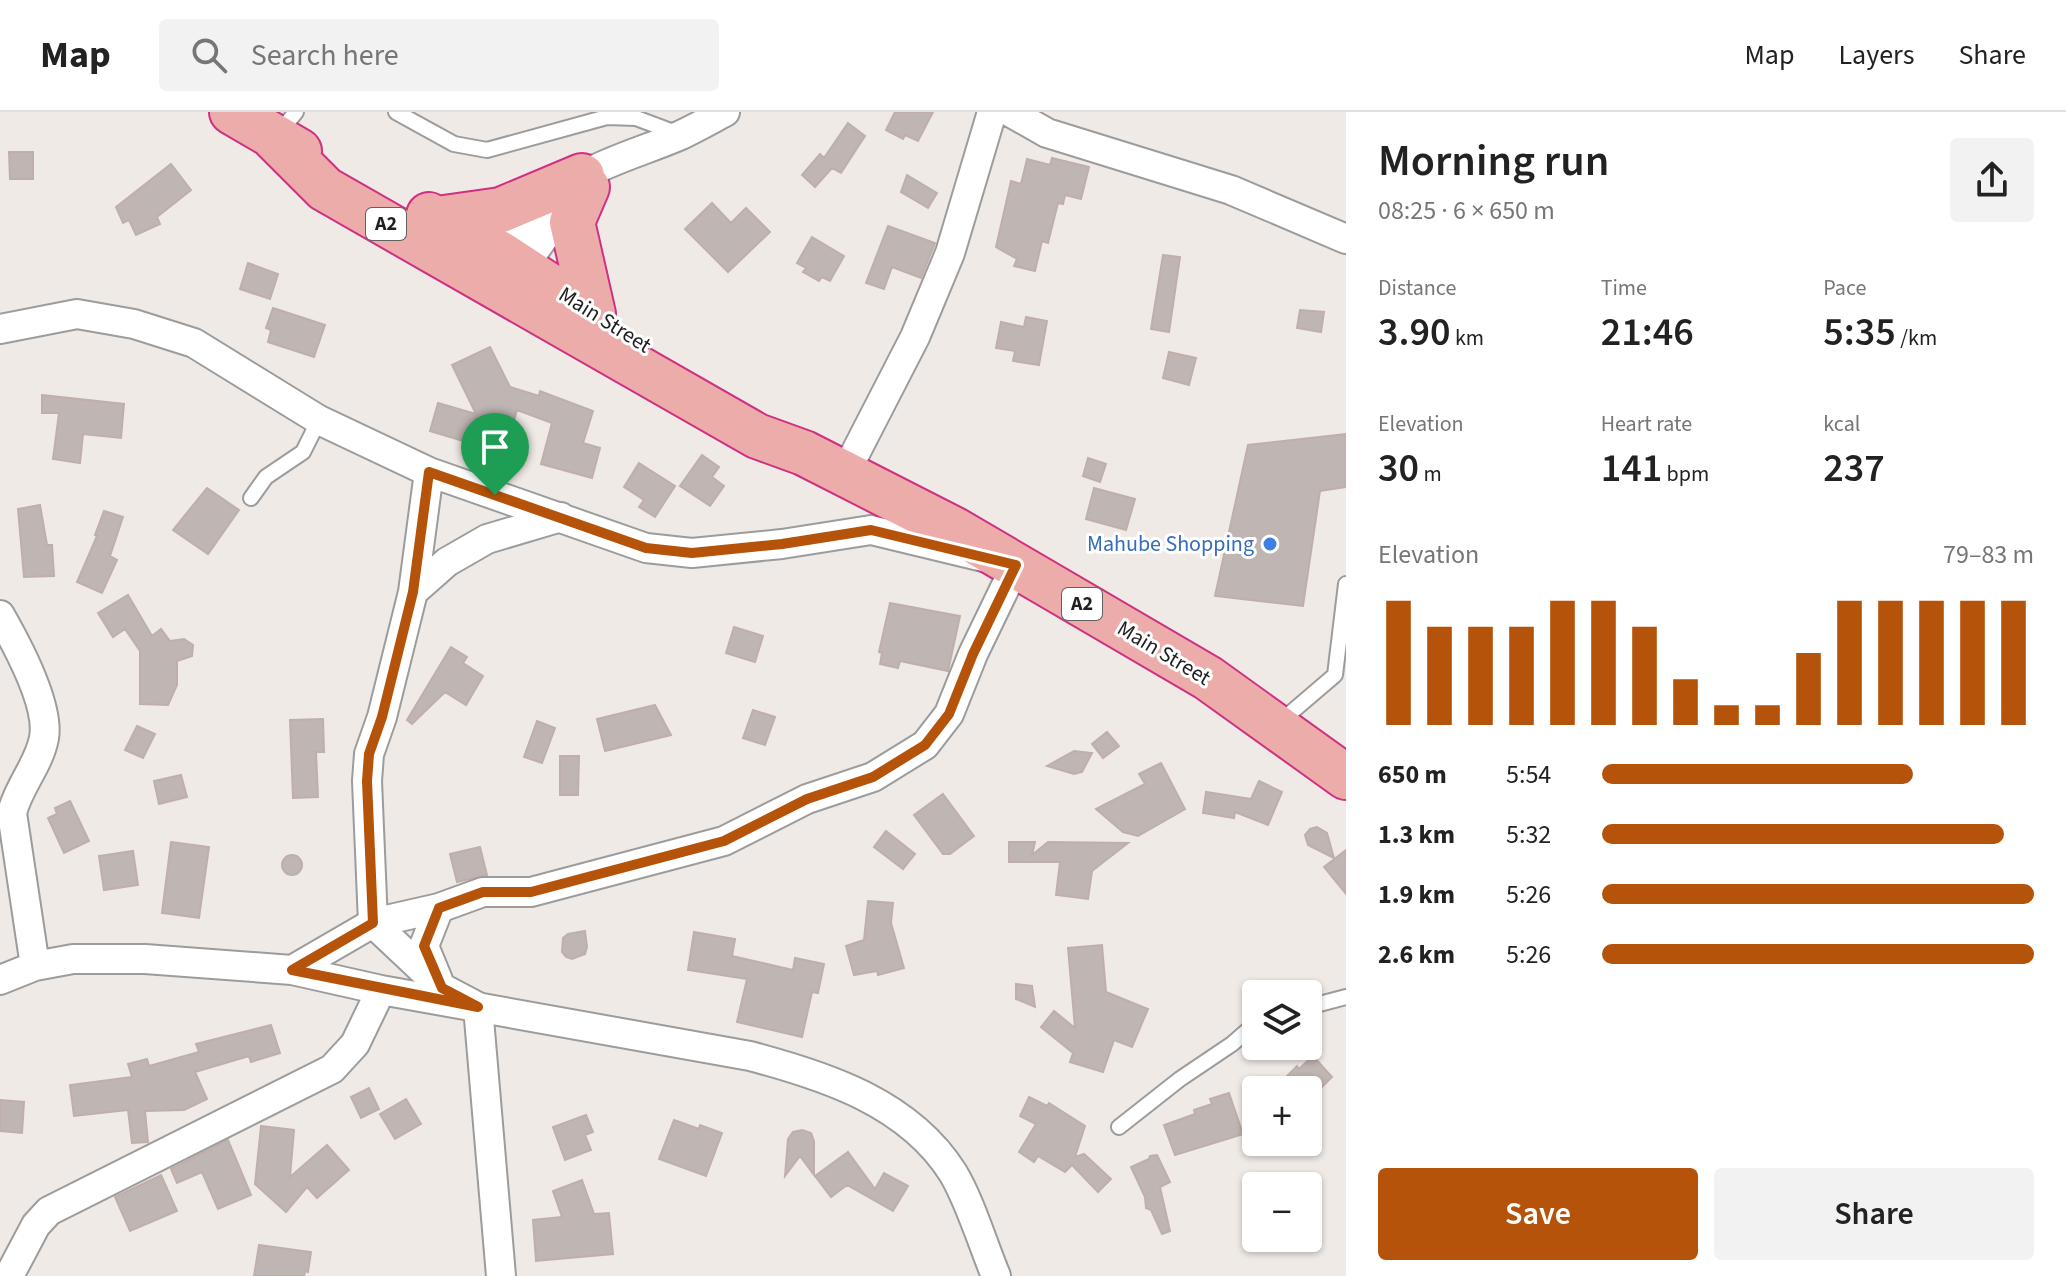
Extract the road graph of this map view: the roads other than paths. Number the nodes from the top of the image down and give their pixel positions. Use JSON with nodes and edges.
{"nodes":[{"id":1,"x":232,"y":112,"type":"edge"},
{"id":2,"x":396,"y":112,"type":"edge"},
{"id":3,"x":725,"y":112,"type":"edge"},
{"id":4,"x":992,"y":112,"type":"edge"},
{"id":5,"x":1010,"y":112,"type":"edge"},
{"id":6,"x":285,"y":125,"type":"edge"},
{"id":7,"x":682,"y":134,"type":"junction"},
{"id":8,"x":594,"y":174,"type":"junction"},
{"id":9,"x":437,"y":219,"type":"junction"},
{"id":10,"x":1346,"y":239,"type":"edge"},
{"id":11,"x":503,"y":274,"type":"junction"},
{"id":12,"x":593,"y":314,"type":"junction"},
{"id":13,"x":0,"y":329,"type":"edge"},
{"id":14,"x":319,"y":420,"type":"junction"},
{"id":15,"x":804,"y":453,"type":"junction"},
{"id":16,"x":429,"y":472,"type":"junction"},
{"id":17,"x":844,"y":475,"type":"junction"},
{"id":18,"x":251,"y":498,"type":"dead end"},
{"id":19,"x":561,"y":517,"type":"junction"},
{"id":20,"x":1016,"y":565,"type":"junction"},
{"id":21,"x":1346,"y":584,"type":"edge"},
{"id":22,"x":413,"y":592,"type":"junction"},
{"id":23,"x":0,"y":615,"type":"edge"},
{"id":24,"x":1340,"y":673,"type":"edge"},
{"id":25,"x":1276,"y":725,"type":"junction"},
{"id":26,"x":1346,"y":777,"type":"edge"},
{"id":27,"x":6,"y":828,"type":"edge"},
{"id":28,"x":439,"y":908,"type":"junction"},
{"id":29,"x":373,"y":923,"type":"junction"},
{"id":30,"x":292,"y":970,"type":"junction"},
{"id":31,"x":12,"y":973,"type":"edge"},
{"id":32,"x":442,"y":988,"type":"junction"},
{"id":33,"x":381,"y":990,"type":"junction"},
{"id":34,"x":1346,"y":997,"type":"edge"},
{"id":35,"x":1322,"y":1003,"type":"edge"},
{"id":36,"x":478,"y":1007,"type":"junction"},
{"id":37,"x":1242,"y":1035,"type":"edge"},
{"id":38,"x":1119,"y":1127,"type":"dead end"},
{"id":39,"x":9,"y":1276,"type":"edge"},
{"id":40,"x":501,"y":1276,"type":"edge"},
{"id":41,"x":996,"y":1276,"type":"edge"}],
"edges":[{"from":1,"to":6,"type":"highway","number":"A2"},
{"from":2,"to":7,"type":"lane"},
{"from":3,"to":7,"type":"street"},
{"from":4,"to":17,"type":"street"},
{"from":5,"to":10,"type":"street"},
{"from":6,"to":9,"type":"highway","number":"A2"},
{"from":6,"to":11,"type":"highway","number":"A2"},
{"from":7,"to":8,"type":"street"},
{"from":8,"to":9,"type":"highway"},
{"from":8,"to":11,"type":"street"},
{"from":8,"to":12,"type":"highway"},
{"from":9,"to":11,"type":"highway","number":"A2"},
{"from":11,"to":12,"type":"highway","name":"Main Street","number":"A2"},
{"from":11,"to":15,"type":"highway","name":"Main Street","number":"A2"},
{"from":12,"to":15,"type":"highway","name":"Main Street","number":"A2"},
{"from":13,"to":14,"type":"street"},
{"from":14,"to":16,"type":"street"},
{"from":14,"to":18,"type":"lane"},
{"from":15,"to":17,"type":"highway","name":"Main Street","number":"A2"},
{"from":16,"to":19,"type":"street"},
{"from":16,"to":22,"type":"street"},
{"from":17,"to":20,"type":"highway","name":"Main Street","number":"A2"},
{"from":19,"to":20,"type":"street"},
{"from":19,"to":22,"type":"street"},
{"from":20,"to":25,"type":"highway","name":"Main Street","number":"A2"},
{"from":20,"to":28,"type":"street"},
{"from":21,"to":24,"type":"lane"},
{"from":22,"to":29,"type":"street"},
{"from":23,"to":27,"type":"street"},
{"from":24,"to":25,"type":"lane"},
{"from":25,"to":26,"type":"highway","name":"Main Street","number":"A2"},
{"from":27,"to":31,"type":"street"},
{"from":28,"to":29,"type":"street"},
{"from":28,"to":32,"type":"street"},
{"from":29,"to":30,"type":"street"},
{"from":29,"to":32,"type":"street"},
{"from":30,"to":31,"type":"street"},
{"from":30,"to":33,"type":"street"},
{"from":32,"to":36,"type":"street"},
{"from":33,"to":36,"type":"street"},
{"from":33,"to":39,"type":"street"},
{"from":34,"to":35,"type":"lane"},
{"from":36,"to":40,"type":"street"},
{"from":36,"to":41,"type":"street"},
{"from":37,"to":38,"type":"lane"}]}
